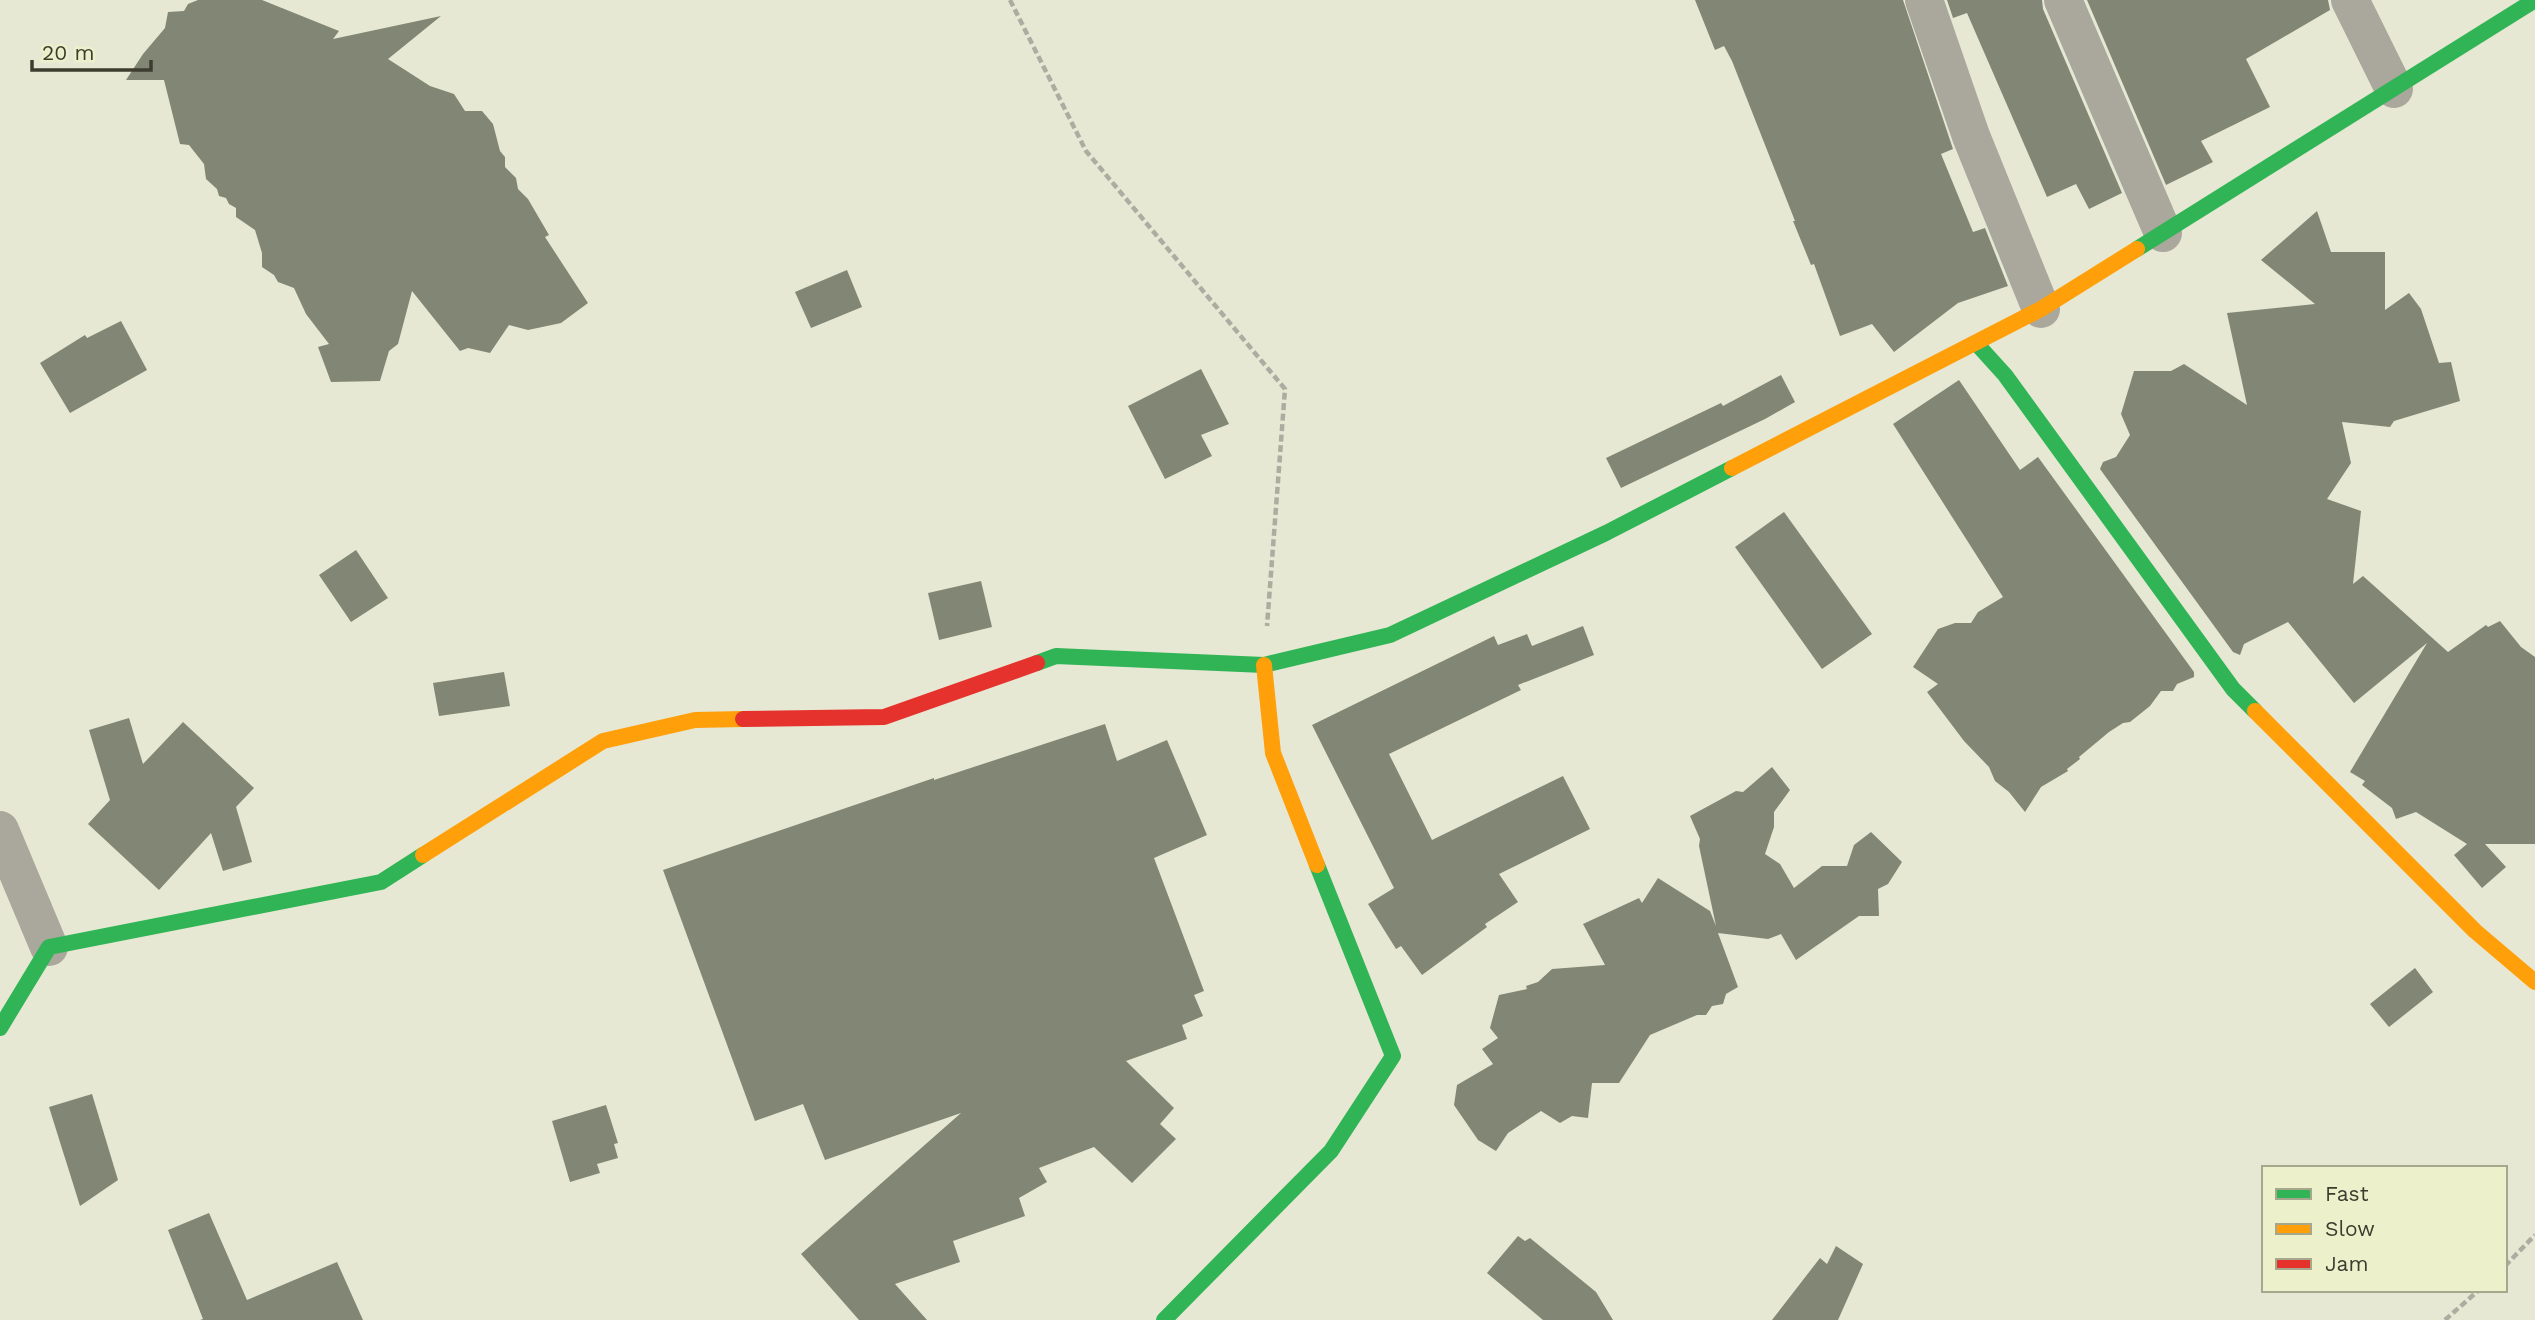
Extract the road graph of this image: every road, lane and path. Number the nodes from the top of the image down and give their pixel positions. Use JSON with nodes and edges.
{"nodes":[{"id":1,"x":1010,"y":0,"type":"edge"},
{"id":2,"x":1924,"y":0,"type":"edge"},
{"id":3,"x":2063,"y":0,"type":"edge"},
{"id":4,"x":2350,"y":0,"type":"edge"},
{"id":5,"x":2535,"y":0,"type":"edge"},
{"id":6,"x":2394,"y":89,"type":"junction"},
{"id":7,"x":2163,"y":233,"type":"junction"},
{"id":8,"x":2041,"y":309,"type":"junction"},
{"id":9,"x":1976,"y":342,"type":"junction"},
{"id":10,"x":1264,"y":665,"type":"junction"},
{"id":11,"x":0,"y":830,"type":"edge"},
{"id":12,"x":50,"y":947,"type":"junction"},
{"id":13,"x":2535,"y":982,"type":"edge"},
{"id":14,"x":0,"y":1028,"type":"edge"},
{"id":15,"x":2535,"y":1235,"type":"edge"},
{"id":16,"x":2507,"y":1264,"type":"edge"},
{"id":17,"x":2477,"y":1292,"type":"edge"},
{"id":18,"x":1164,"y":1320,"type":"edge"},
{"id":19,"x":2445,"y":1320,"type":"edge"}],
"edges":[{"from":1,"to":10,"type":"path"},
{"from":2,"to":8,"type":"street"},
{"from":3,"to":7,"type":"street"},
{"from":4,"to":6,"type":"street"},
{"from":5,"to":6,"type":"street"},
{"from":6,"to":7,"type":"street"},
{"from":7,"to":8,"type":"street"},
{"from":8,"to":9,"type":"street"},
{"from":9,"to":10,"type":"street"},
{"from":9,"to":13,"type":"street"},
{"from":10,"to":12,"type":"street"},
{"from":10,"to":18,"type":"street"},
{"from":11,"to":12,"type":"street"},
{"from":12,"to":14,"type":"street"},
{"from":15,"to":16,"type":"path"},
{"from":17,"to":19,"type":"path"}]}
